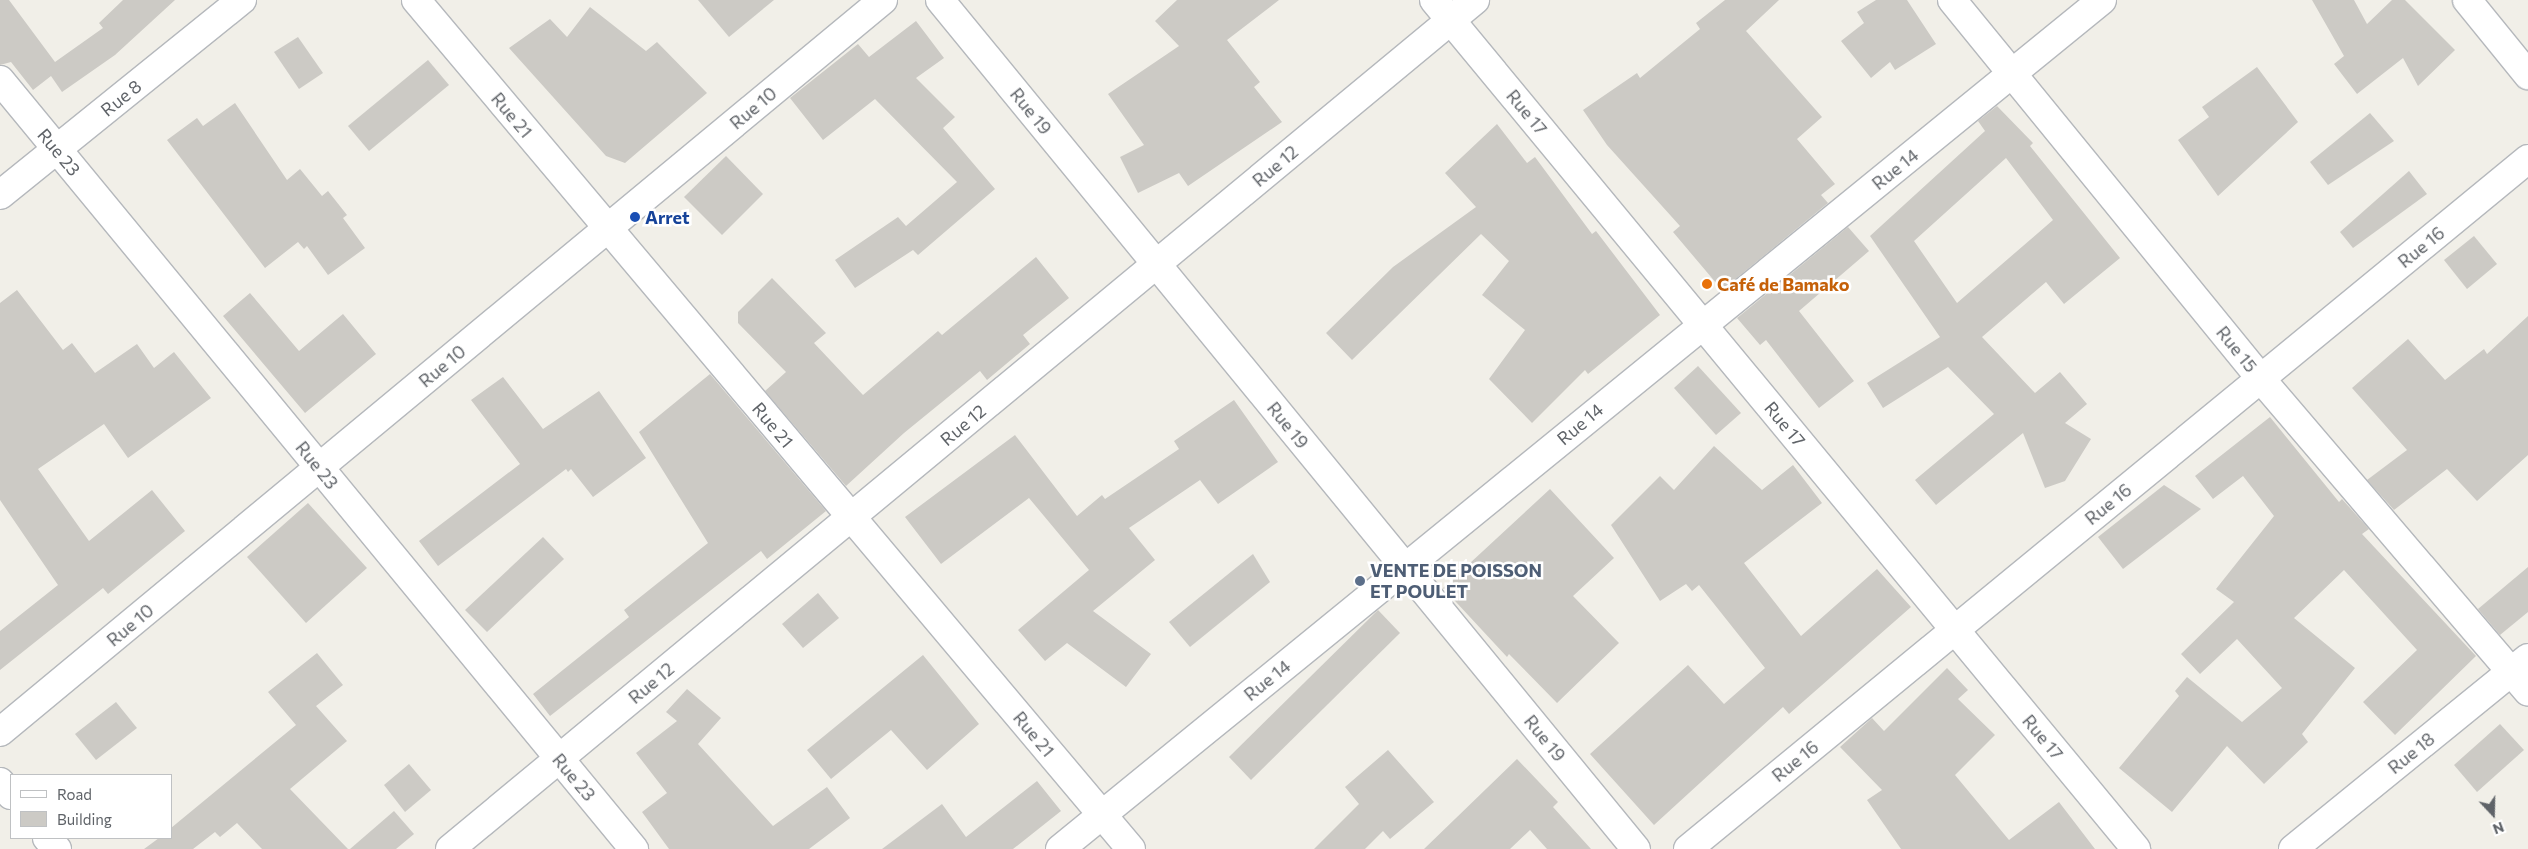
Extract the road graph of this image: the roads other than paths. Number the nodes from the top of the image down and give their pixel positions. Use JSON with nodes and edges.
{"nodes":[{"id":1,"x":242,"y":0,"type":"edge"},
{"id":2,"x":416,"y":0,"type":"edge"},
{"id":3,"x":884,"y":0,"type":"edge"},
{"id":4,"x":940,"y":0,"type":"edge"},
{"id":5,"x":1434,"y":0,"type":"edge"},
{"id":6,"x":1476,"y":0,"type":"edge"},
{"id":7,"x":1952,"y":0,"type":"edge"},
{"id":8,"x":2102,"y":0,"type":"edge"},
{"id":9,"x":2467,"y":0,"type":"edge"},
{"id":10,"x":1451,"y":21,"type":"junction"},
{"id":11,"x":2014,"y":74,"type":"junction"},
{"id":12,"x":2528,"y":75,"type":"edge"},
{"id":13,"x":0,"y":80,"type":"edge"},
{"id":14,"x":57,"y":149,"type":"junction"},
{"id":15,"x":2528,"y":159,"type":"edge"},
{"id":16,"x":0,"y":195,"type":"edge"},
{"id":17,"x":608,"y":228,"type":"junction"},
{"id":18,"x":1156,"y":264,"type":"junction"},
{"id":19,"x":1701,"y":323,"type":"junction"},
{"id":20,"x":2261,"y":378,"type":"junction"},
{"id":21,"x":320,"y":468,"type":"junction"},
{"id":22,"x":850,"y":518,"type":"junction"},
{"id":23,"x":1406,"y":568,"type":"junction"},
{"id":24,"x":1955,"y":630,"type":"junction"},
{"id":25,"x":2520,"y":665,"type":"edge"},
{"id":26,"x":2528,"y":692,"type":"edge"},
{"id":27,"x":0,"y":732,"type":"edge"},
{"id":28,"x":559,"y":759,"type":"junction"},
{"id":29,"x":0,"y":782,"type":"edge"},
{"id":30,"x":10,"y":794,"type":"edge"},
{"id":31,"x":1102,"y":814,"type":"junction"},
{"id":32,"x":48,"y":839,"type":"edge"},
{"id":33,"x":57,"y":849,"type":"edge"},
{"id":34,"x":450,"y":849,"type":"edge"},
{"id":35,"x":634,"y":849,"type":"edge"},
{"id":36,"x":1060,"y":849,"type":"edge"},
{"id":37,"x":1131,"y":849,"type":"edge"},
{"id":38,"x":1636,"y":849,"type":"edge"},
{"id":39,"x":1688,"y":849,"type":"edge"},
{"id":40,"x":2136,"y":849,"type":"edge"},
{"id":41,"x":2293,"y":849,"type":"edge"}],
"edges":[{"from":1,"to":14,"type":"street","name":"Rue 8"},
{"from":2,"to":17,"type":"street","name":"Rue 21"},
{"from":3,"to":17,"type":"street","name":"Rue 10"},
{"from":4,"to":18,"type":"street","name":"Rue 19"},
{"from":5,"to":10,"type":"street","name":"Rue 17"},
{"from":6,"to":10,"type":"street","name":"Rue 12"},
{"from":7,"to":11,"type":"street","name":"Rue 15"},
{"from":8,"to":11,"type":"street","name":"Rue 14"},
{"from":9,"to":12,"type":"street"},
{"from":10,"to":18,"type":"street","name":"Rue 12"},
{"from":10,"to":19,"type":"street","name":"Rue 17"},
{"from":11,"to":19,"type":"street","name":"Rue 14"},
{"from":11,"to":20,"type":"street","name":"Rue 15"},
{"from":13,"to":14,"type":"street","name":"Rue 23"},
{"from":14,"to":16,"type":"street","name":"Rue 8"},
{"from":14,"to":21,"type":"street","name":"Rue 23"},
{"from":15,"to":20,"type":"street","name":"Rue 16"},
{"from":17,"to":21,"type":"street","name":"Rue 10"},
{"from":17,"to":22,"type":"street","name":"Rue 21"},
{"from":18,"to":22,"type":"street","name":"Rue 12"},
{"from":18,"to":23,"type":"street","name":"Rue 19"},
{"from":19,"to":23,"type":"street","name":"Rue 14"},
{"from":19,"to":24,"type":"street","name":"Rue 17"},
{"from":20,"to":24,"type":"street","name":"Rue 16"},
{"from":20,"to":25,"type":"street","name":"Rue 15"},
{"from":21,"to":27,"type":"street","name":"Rue 10"},
{"from":21,"to":28,"type":"street","name":"Rue 23"},
{"from":22,"to":28,"type":"street","name":"Rue 12"},
{"from":22,"to":31,"type":"street","name":"Rue 21"},
{"from":23,"to":31,"type":"street","name":"Rue 14"},
{"from":23,"to":38,"type":"street","name":"Rue 19"},
{"from":24,"to":39,"type":"street","name":"Rue 16"},
{"from":24,"to":40,"type":"street","name":"Rue 17"},
{"from":25,"to":26,"type":"street","name":"Rue 15"},
{"from":25,"to":41,"type":"street","name":"Rue 18"},
{"from":28,"to":34,"type":"street","name":"Rue 12"},
{"from":28,"to":35,"type":"street","name":"Rue 23"},
{"from":29,"to":30,"type":"street"},
{"from":31,"to":36,"type":"street","name":"Rue 14"},
{"from":31,"to":37,"type":"street","name":"Rue 21"},
{"from":32,"to":33,"type":"street"}]}
